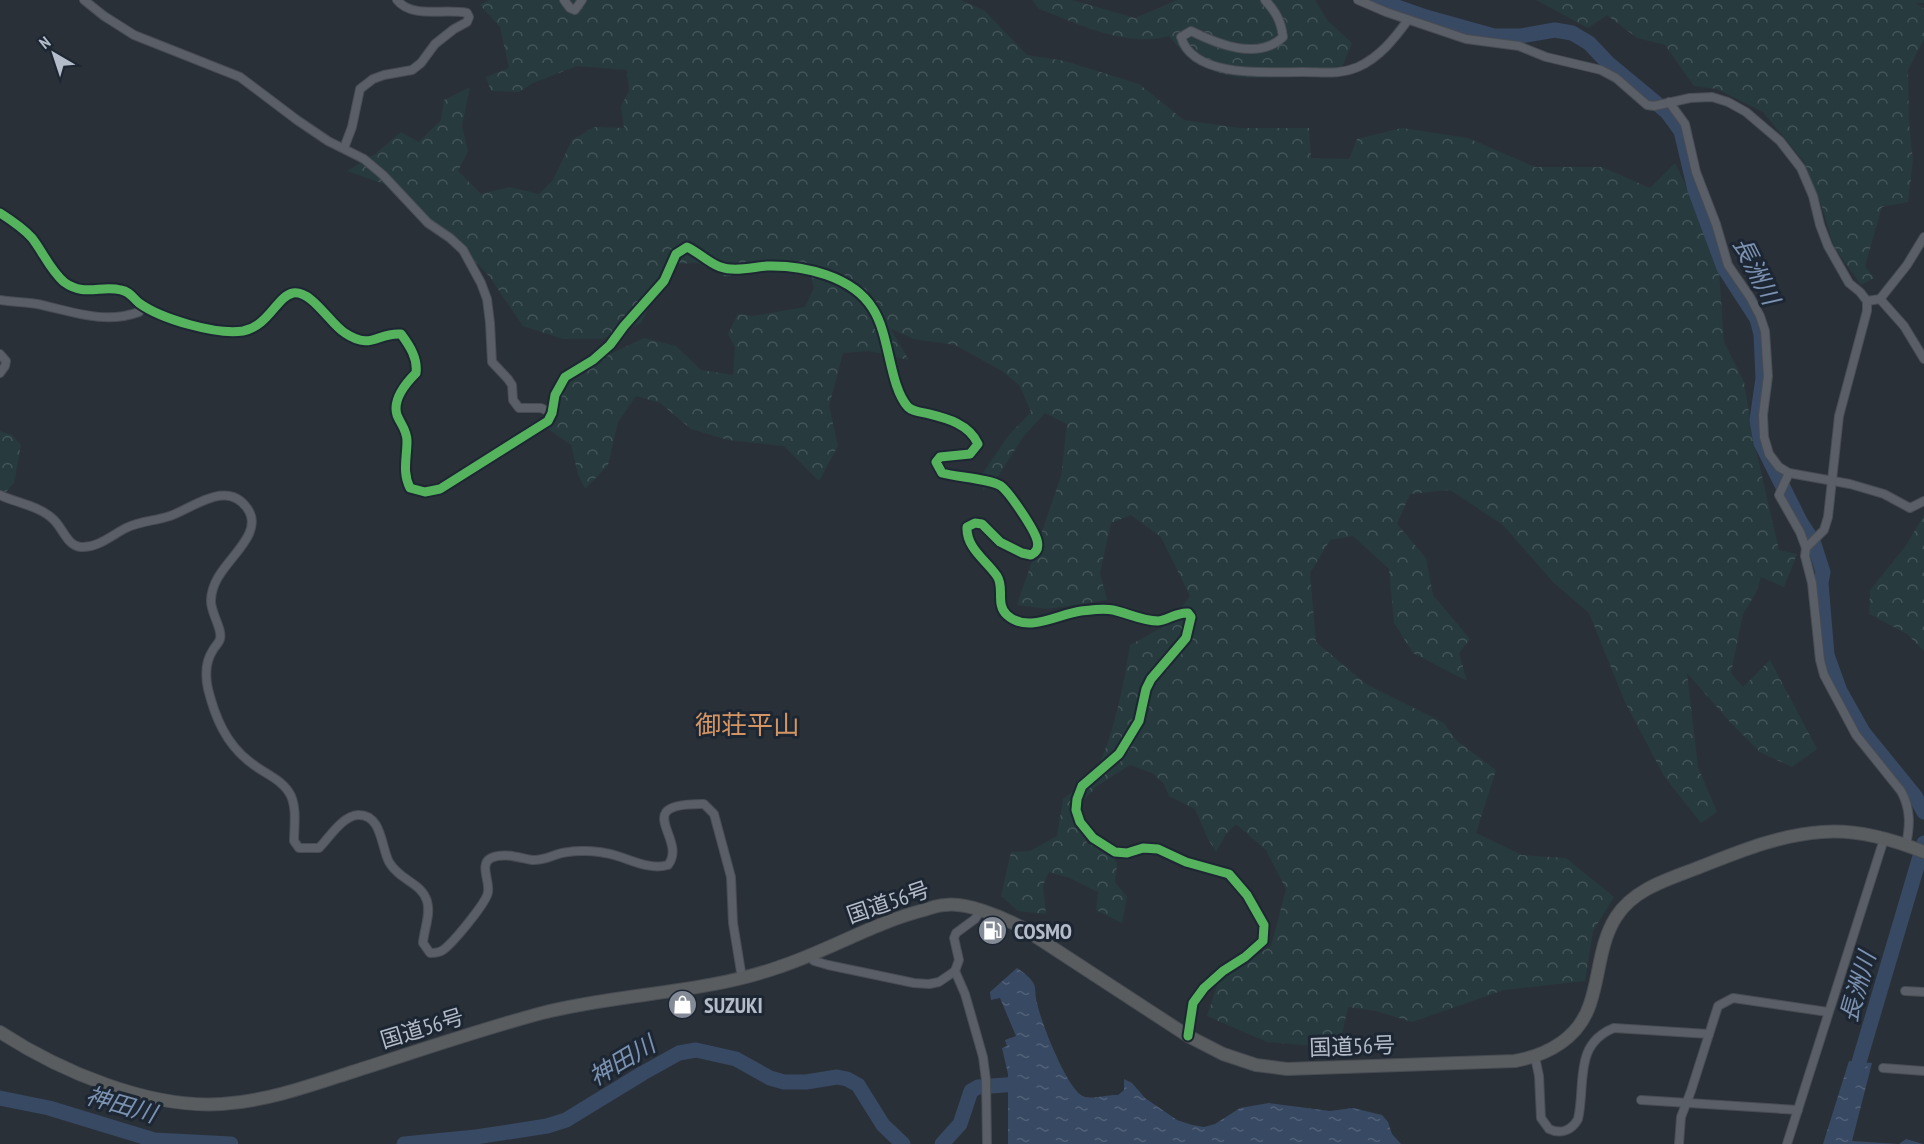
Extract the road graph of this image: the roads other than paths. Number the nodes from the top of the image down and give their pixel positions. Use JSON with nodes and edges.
{"nodes":[{"id":1,"x":84,"y":0,"type":"edge"},
{"id":2,"x":397,"y":0,"type":"edge"},
{"id":3,"x":564,"y":0,"type":"edge"},
{"id":4,"x":582,"y":0,"type":"edge"},
{"id":5,"x":1265,"y":0,"type":"edge"},
{"id":6,"x":1358,"y":0,"type":"edge"},
{"id":7,"x":1408,"y":20,"type":"junction"},
{"id":8,"x":1669,"y":102,"type":"junction"},
{"id":9,"x":344,"y":148,"type":"junction"},
{"id":10,"x":0,"y":213,"type":"edge"},
{"id":11,"x":1924,"y":237,"type":"edge"},
{"id":12,"x":1880,"y":299,"type":"junction"},
{"id":13,"x":0,"y":300,"type":"edge"},
{"id":14,"x":1867,"y":301,"type":"junction"},
{"id":15,"x":139,"y":303,"type":"junction"},
{"id":16,"x":0,"y":354,"type":"edge"},
{"id":17,"x":1924,"y":359,"type":"edge"},
{"id":18,"x":0,"y":373,"type":"edge"},
{"id":19,"x":552,"y":413,"type":"junction"},
{"id":20,"x":1789,"y":473,"type":"junction"},
{"id":21,"x":1833,"y":482,"type":"junction"},
{"id":22,"x":0,"y":495,"type":"edge"},
{"id":23,"x":1924,"y":501,"type":"edge"},
{"id":24,"x":1806,"y":548,"type":"junction"},
{"id":25,"x":1884,"y":838,"type":"junction"},
{"id":26,"x":1914,"y":848,"type":"edge"},
{"id":27,"x":981,"y":910,"type":"junction"},
{"id":28,"x":809,"y":956,"type":"junction"},
{"id":29,"x":955,"y":971,"type":"junction"},
{"id":30,"x":742,"y":978,"type":"junction"},
{"id":31,"x":1905,"y":991,"type":"dead end"},
{"id":32,"x":1924,"y":992,"type":"edge"},
{"id":33,"x":1828,"y":1012,"type":"junction"},
{"id":34,"x":0,"y":1032,"type":"edge"},
{"id":35,"x":1709,"y":1034,"type":"junction"},
{"id":36,"x":1188,"y":1036,"type":"junction"},
{"id":37,"x":1535,"y":1057,"type":"junction"},
{"id":38,"x":1883,"y":1068,"type":"dead end"},
{"id":39,"x":1924,"y":1071,"type":"edge"},
{"id":40,"x":1641,"y":1100,"type":"dead end"},
{"id":41,"x":1685,"y":1102,"type":"junction"},
{"id":42,"x":1798,"y":1110,"type":"junction"},
{"id":43,"x":987,"y":1144,"type":"edge"},
{"id":44,"x":1679,"y":1144,"type":"edge"},
{"id":45,"x":1787,"y":1144,"type":"edge"}],
"edges":[{"from":1,"to":9,"type":"street"},
{"from":2,"to":9,"type":"street"},
{"from":3,"to":4,"type":"street"},
{"from":5,"to":7,"type":"street"},
{"from":6,"to":7,"type":"street"},
{"from":7,"to":8,"type":"street"},
{"from":8,"to":14,"type":"street"},
{"from":8,"to":20,"type":"street"},
{"from":9,"to":19,"type":"street"},
{"from":10,"to":15,"type":"street"},
{"from":11,"to":12,"type":"street"},
{"from":12,"to":14,"type":"street"},
{"from":12,"to":17,"type":"street"},
{"from":13,"to":15,"type":"street"},
{"from":14,"to":21,"type":"street"},
{"from":15,"to":19,"type":"street"},
{"from":16,"to":18,"type":"street"},
{"from":19,"to":36,"type":"street"},
{"from":20,"to":21,"type":"street"},
{"from":20,"to":24,"type":"street"},
{"from":21,"to":23,"type":"street"},
{"from":21,"to":24,"type":"street"},
{"from":22,"to":30,"type":"street"},
{"from":24,"to":26,"type":"street"},
{"from":25,"to":26,"type":"highway","name":"国道56号"},
{"from":25,"to":33,"type":"street"},
{"from":25,"to":37,"type":"highway","name":"国道56号"},
{"from":27,"to":28,"type":"highway","name":"国道56号"},
{"from":27,"to":29,"type":"street"},
{"from":27,"to":36,"type":"highway","name":"国道56号"},
{"from":28,"to":29,"type":"street"},
{"from":28,"to":30,"type":"highway","name":"国道56号"},
{"from":29,"to":43,"type":"street"},
{"from":30,"to":34,"type":"highway","name":"国道56号"},
{"from":31,"to":32,"type":"street"},
{"from":33,"to":35,"type":"street"},
{"from":33,"to":42,"type":"street"},
{"from":35,"to":37,"type":"street"},
{"from":35,"to":41,"type":"street"},
{"from":36,"to":37,"type":"highway","name":"国道56号"},
{"from":38,"to":39,"type":"street"},
{"from":40,"to":41,"type":"street"},
{"from":41,"to":42,"type":"street"},
{"from":41,"to":44,"type":"street"},
{"from":42,"to":45,"type":"street"}]}
